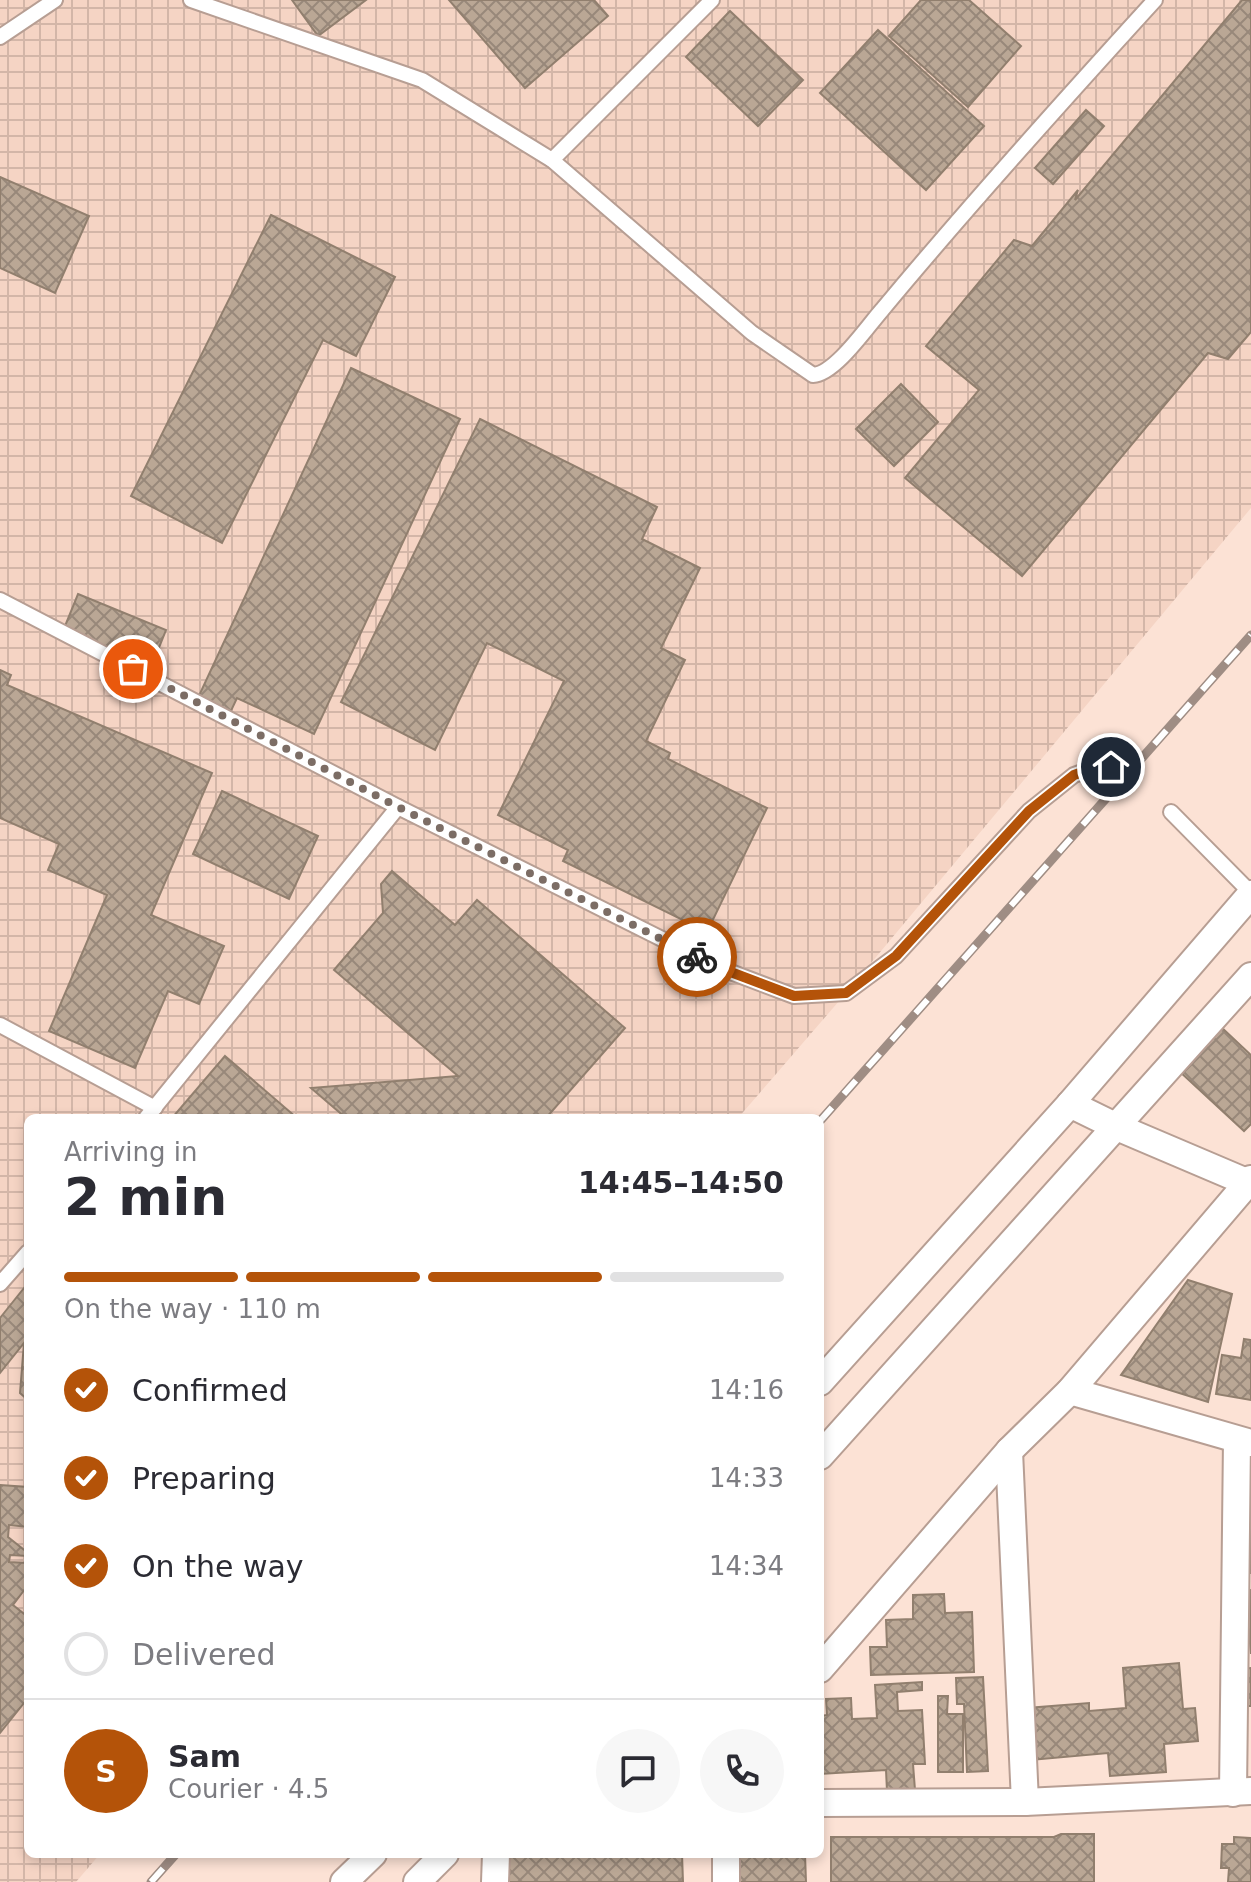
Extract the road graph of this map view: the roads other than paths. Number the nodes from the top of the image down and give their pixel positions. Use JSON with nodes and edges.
{"nodes":[{"id":1,"x":55,"y":0,"type":"edge"},
{"id":2,"x":191,"y":0,"type":"edge"},
{"id":3,"x":712,"y":0,"type":"edge"},
{"id":4,"x":1155,"y":0,"type":"edge"},
{"id":5,"x":0,"y":37,"type":"edge"},
{"id":6,"x":552,"y":160,"type":"junction"},
{"id":7,"x":0,"y":600,"type":"edge"},
{"id":8,"x":1111,"y":767,"type":"dead end"},
{"id":9,"x":398,"y":807,"type":"junction"},
{"id":10,"x":1171,"y":812,"type":"dead end"},
{"id":11,"x":1251,"y":893,"type":"edge"},
{"id":12,"x":1251,"y":976,"type":"edge"},
{"id":13,"x":0,"y":1025,"type":"edge"},
{"id":14,"x":1070,"y":1104,"type":"junction"},
{"id":15,"x":150,"y":1113,"type":"edge"},
{"id":16,"x":1117,"y":1127,"type":"junction"},
{"id":17,"x":1250,"y":1182,"type":"edge"},
{"id":18,"x":24,"y":1257,"type":"edge"},
{"id":19,"x":0,"y":1284,"type":"edge"},
{"id":20,"x":824,"y":1378,"type":"edge"},
{"id":21,"x":1070,"y":1391,"type":"junction"},
{"id":22,"x":1244,"y":1441,"type":"edge"},
{"id":23,"x":1009,"y":1451,"type":"junction"},
{"id":24,"x":824,"y":1452,"type":"edge"},
{"id":25,"x":824,"y":1664,"type":"edge"},
{"id":26,"x":1242,"y":1792,"type":"edge"},
{"id":27,"x":1025,"y":1802,"type":"junction"},
{"id":28,"x":824,"y":1803,"type":"edge"},
{"id":29,"x":369,"y":1858,"type":"edge"},
{"id":30,"x":441,"y":1858,"type":"edge"},
{"id":31,"x":496,"y":1858,"type":"edge"},
{"id":32,"x":726,"y":1858,"type":"edge"},
{"id":33,"x":344,"y":1882,"type":"edge"},
{"id":34,"x":417,"y":1882,"type":"edge"},
{"id":35,"x":495,"y":1882,"type":"edge"},
{"id":36,"x":726,"y":1882,"type":"edge"}],
"edges":[{"from":1,"to":5,"type":"lane"},
{"from":2,"to":6,"type":"lane"},
{"from":3,"to":6,"type":"lane"},
{"from":4,"to":6,"type":"lane"},
{"from":7,"to":9,"type":"lane"},
{"from":8,"to":9,"type":"lane"},
{"from":9,"to":15,"type":"lane"},
{"from":10,"to":11,"type":"lane"},
{"from":11,"to":14,"type":"street"},
{"from":12,"to":16,"type":"street"},
{"from":13,"to":15,"type":"lane"},
{"from":14,"to":16,"type":"street"},
{"from":14,"to":20,"type":"street"},
{"from":16,"to":17,"type":"street"},
{"from":16,"to":24,"type":"street"},
{"from":17,"to":21,"type":"street"},
{"from":18,"to":19,"type":"lane"},
{"from":21,"to":22,"type":"street"},
{"from":21,"to":23,"type":"street"},
{"from":22,"to":26,"type":"street"},
{"from":23,"to":25,"type":"street"},
{"from":23,"to":27,"type":"street"},
{"from":26,"to":27,"type":"street"},
{"from":27,"to":28,"type":"street"},
{"from":29,"to":33,"type":"street"},
{"from":30,"to":34,"type":"street"},
{"from":31,"to":35,"type":"street"},
{"from":32,"to":36,"type":"street"}]}
